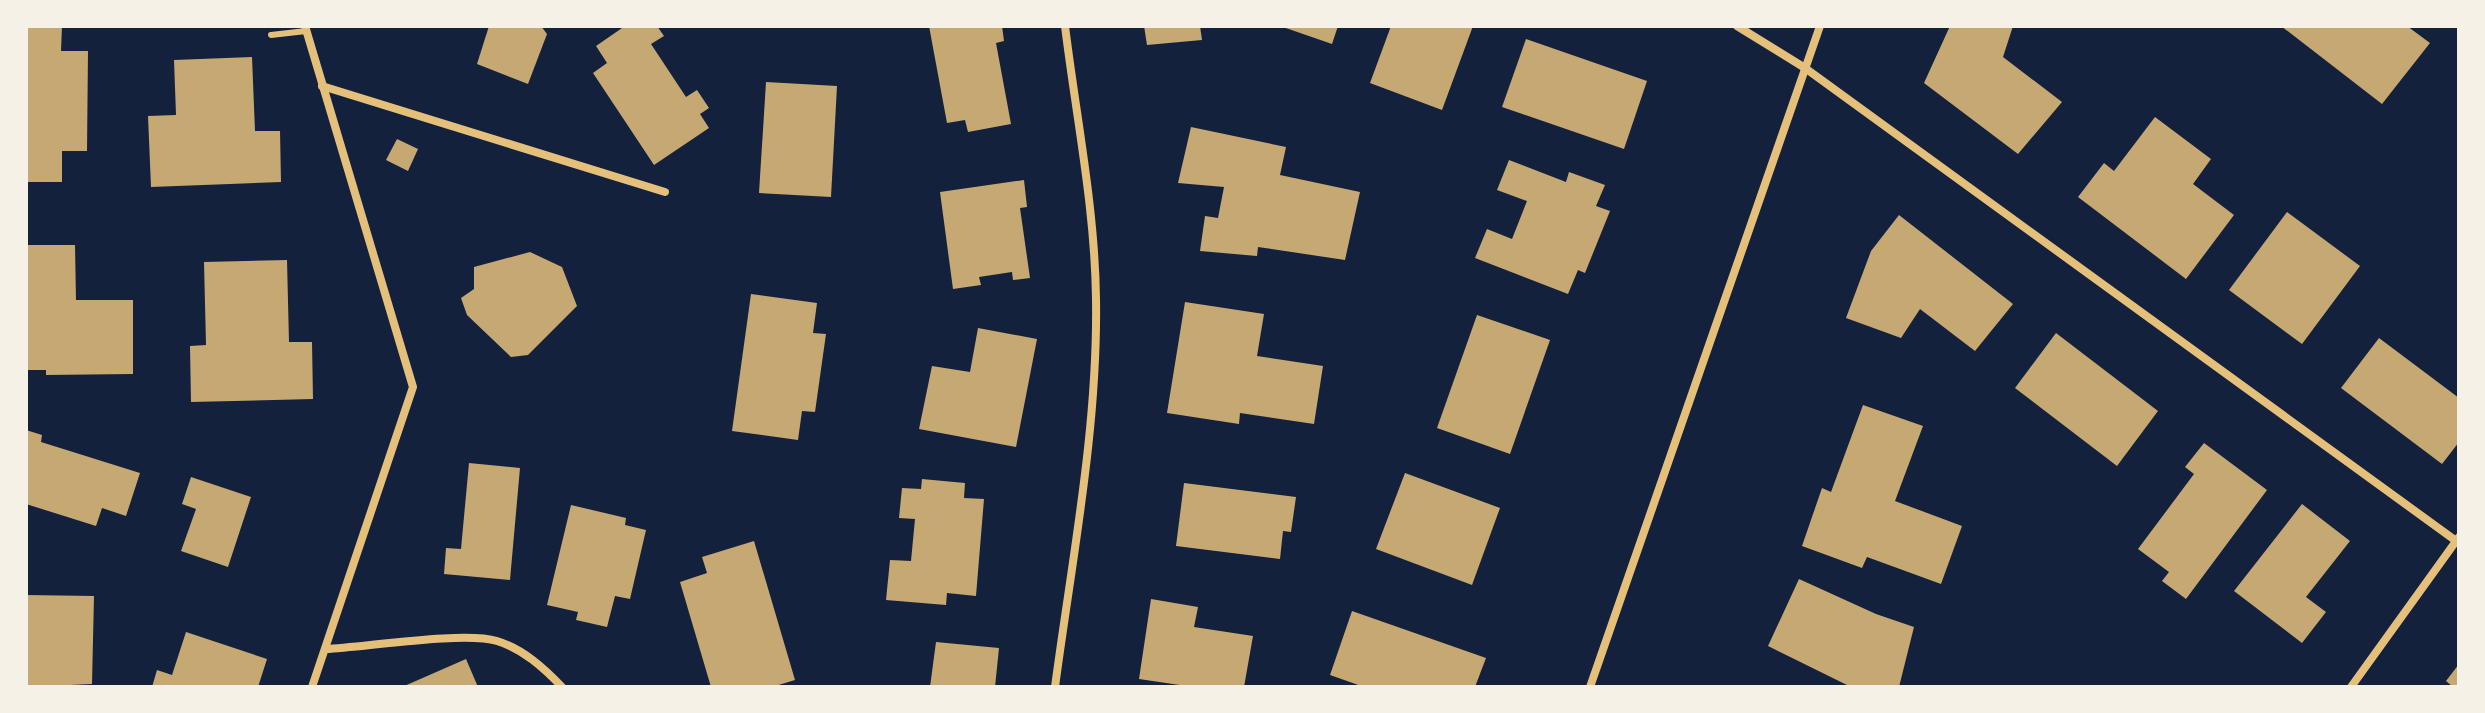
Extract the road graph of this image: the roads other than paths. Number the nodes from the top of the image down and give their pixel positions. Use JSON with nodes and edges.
{"nodes":[{"id":1,"x":1065,"y":26,"type":"edge"},
{"id":2,"x":1737,"y":26,"type":"edge"},
{"id":3,"x":1820,"y":26,"type":"edge"},
{"id":4,"x":306,"y":28,"type":"edge"},
{"id":5,"x":271,"y":35,"type":"dead end"},
{"id":6,"x":1805,"y":68,"type":"junction"},
{"id":7,"x":322,"y":86,"type":"junction"},
{"id":8,"x":665,"y":192,"type":"dead end"},
{"id":9,"x":2458,"y":540,"type":"edge"},
{"id":10,"x":326,"y":649,"type":"junction"},
{"id":11,"x":312,"y":687,"type":"edge"},
{"id":12,"x":562,"y":687,"type":"edge"},
{"id":13,"x":1055,"y":687,"type":"edge"},
{"id":14,"x":1590,"y":687,"type":"edge"},
{"id":15,"x":2351,"y":687,"type":"edge"}],
"edges":[{"from":1,"to":13,"type":"street"},
{"from":2,"to":6,"type":"street"},
{"from":3,"to":6,"type":"street"},
{"from":4,"to":5,"type":"lane"},
{"from":4,"to":7,"type":"street"},
{"from":6,"to":9,"type":"street"},
{"from":6,"to":14,"type":"street"},
{"from":7,"to":8,"type":"street"},
{"from":7,"to":10,"type":"street"},
{"from":9,"to":15,"type":"street"},
{"from":10,"to":11,"type":"street"},
{"from":10,"to":12,"type":"street"}]}
